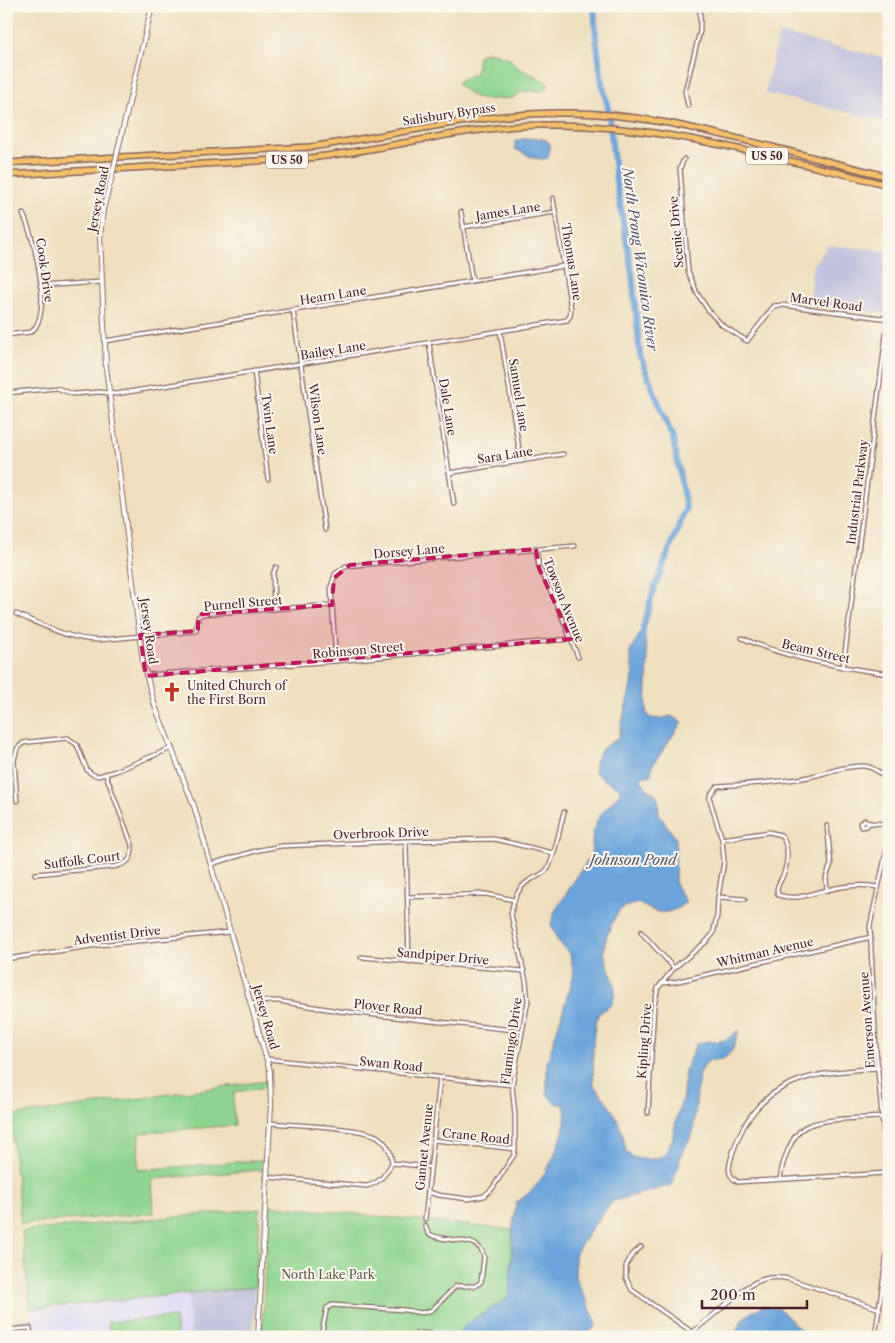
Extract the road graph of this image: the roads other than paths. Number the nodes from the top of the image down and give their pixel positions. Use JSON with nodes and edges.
{"nodes":[{"id":1,"x":152,"y":6,"type":"edge"},
{"id":2,"x":700,"y":6,"type":"edge"},
{"id":3,"x":688,"y":106,"type":"dead end"},
{"id":4,"x":684,"y":159,"type":"dead end"},
{"id":5,"x":6,"y":163,"type":"edge"},
{"id":6,"x":6,"y":175,"type":"edge"},
{"id":7,"x":889,"y":177,"type":"edge"},
{"id":8,"x":889,"y":185,"type":"edge"},
{"id":9,"x":553,"y":198,"type":"dead end"},
{"id":10,"x":461,"y":212,"type":"dead end"},
{"id":11,"x":555,"y":212,"type":"junction"},
{"id":12,"x":23,"y":214,"type":"dead end"},
{"id":13,"x":463,"y":227,"type":"junction"},
{"id":14,"x":564,"y":266,"type":"junction"},
{"id":15,"x":472,"y":280,"type":"junction"},
{"id":16,"x":102,"y":282,"type":"junction"},
{"id":17,"x":40,"y":286,"type":"junction"},
{"id":18,"x":293,"y":310,"type":"junction"},
{"id":19,"x":889,"y":319,"type":"edge"},
{"id":20,"x":559,"y":322,"type":"joint"},
{"id":21,"x":500,"y":332,"type":"junction"},
{"id":22,"x":6,"y":334,"type":"edge"},
{"id":23,"x":105,"y":341,"type":"junction"},
{"id":24,"x":746,"y":341,"type":"joint"},
{"id":25,"x":429,"y":343,"type":"junction"},
{"id":26,"x":301,"y":364,"type":"junction"},
{"id":27,"x":254,"y":371,"type":"junction"},
{"id":28,"x":6,"y":393,"type":"edge"},
{"id":29,"x":109,"y":394,"type":"junction"},
{"id":30,"x":563,"y":454,"type":"dead end"},
{"id":31,"x":521,"y":461,"type":"junction"},
{"id":32,"x":449,"y":473,"type":"junction"},
{"id":33,"x":268,"y":479,"type":"dead end"},
{"id":34,"x":454,"y":504,"type":"dead end"},
{"id":35,"x":325,"y":530,"type":"dead end"},
{"id":36,"x":575,"y":546,"type":"dead end"},
{"id":37,"x":536,"y":549,"type":"junction"},
{"id":38,"x":276,"y":567,"type":"dead end"},
{"id":39,"x":332,"y":605,"type":"junction"},
{"id":40,"x":274,"y":609,"type":"junction"},
{"id":41,"x":16,"y":614,"type":"dead end"},
{"id":42,"x":140,"y":635,"type":"junction"},
{"id":43,"x":742,"y":638,"type":"dead end"},
{"id":44,"x":571,"y":639,"type":"junction"},
{"id":45,"x":578,"y":657,"type":"dead end"},
{"id":46,"x":336,"y":661,"type":"junction"},
{"id":47,"x":843,"y":668,"type":"junction"},
{"id":48,"x":889,"y":674,"type":"edge"},
{"id":49,"x":146,"y":676,"type":"junction"},
{"id":50,"x":172,"y":748,"type":"junction"},
{"id":51,"x":106,"y":775,"type":"junction"},
{"id":52,"x":889,"y":783,"type":"edge"},
{"id":53,"x":17,"y":800,"type":"dead end"},
{"id":54,"x":564,"y":812,"type":"dead end"},
{"id":55,"x":869,"y":823,"type":"dead end"},
{"id":56,"x":889,"y":824,"type":"edge"},
{"id":57,"x":826,"y":826,"type":"dead end"},
{"id":58,"x":722,"y":839,"type":"junction"},
{"id":59,"x":406,"y":841,"type":"junction"},
{"id":60,"x":553,"y":853,"type":"junction"},
{"id":61,"x":211,"y":864,"type":"junction"},
{"id":62,"x":35,"y":874,"type":"dead end"},
{"id":63,"x":877,"y":887,"type":"junction"},
{"id":64,"x":827,"y":890,"type":"junction"},
{"id":65,"x":408,"y":897,"type":"junction"},
{"id":66,"x":718,"y":897,"type":"junction"},
{"id":67,"x":745,"y":899,"type":"dead end"},
{"id":68,"x":514,"y":900,"type":"junction"},
{"id":69,"x":230,"y":932,"type":"junction"},
{"id":70,"x":641,"y":932,"type":"dead end"},
{"id":71,"x":871,"y":937,"type":"junction"},
{"id":72,"x":361,"y":957,"type":"dead end"},
{"id":73,"x":6,"y":959,"type":"edge"},
{"id":74,"x":409,"y":962,"type":"junction"},
{"id":75,"x":674,"y":968,"type":"junction"},
{"id":76,"x":524,"y":971,"type":"junction"},
{"id":77,"x":662,"y":983,"type":"junction"},
{"id":78,"x":252,"y":1004,"type":"junction"},
{"id":79,"x":522,"y":1031,"type":"junction"},
{"id":80,"x":268,"y":1059,"type":"junction"},
{"id":81,"x":879,"y":1068,"type":"junction"},
{"id":82,"x":440,"y":1078,"type":"junction"},
{"id":83,"x":512,"y":1085,"type":"junction"},
{"id":84,"x":648,"y":1113,"type":"dead end"},
{"id":85,"x":883,"y":1117,"type":"junction"},
{"id":86,"x":270,"y":1123,"type":"junction"},
{"id":87,"x":434,"y":1140,"type":"junction"},
{"id":88,"x":516,"y":1149,"type":"junction"},
{"id":89,"x":392,"y":1163,"type":"junction"},
{"id":90,"x":430,"y":1167,"type":"junction"},
{"id":91,"x":888,"y":1173,"type":"junction"},
{"id":92,"x":266,"y":1177,"type":"junction"},
{"id":93,"x":780,"y":1178,"type":"junction"},
{"id":94,"x":428,"y":1192,"type":"junction"},
{"id":95,"x":425,"y":1219,"type":"dead end"},
{"id":96,"x":425,"y":1225,"type":"dead end"},
{"id":97,"x":641,"y":1247,"type":"dead end"},
{"id":98,"x":880,"y":1309,"type":"junction"},
{"id":99,"x":6,"y":1330,"type":"edge"},
{"id":100,"x":692,"y":1332,"type":"junction"},
{"id":101,"x":433,"y":1334,"type":"dead end"},
{"id":102,"x":31,"y":1337,"type":"edge"},
{"id":103,"x":258,"y":1337,"type":"edge"},
{"id":104,"x":321,"y":1337,"type":"edge"},
{"id":105,"x":416,"y":1337,"type":"edge"},
{"id":106,"x":687,"y":1337,"type":"edge"},
{"id":107,"x":875,"y":1337,"type":"edge"}],
"edges":[{"from":1,"to":16,"type":"street","name":"Jersey Road","bridge":true},
{"from":2,"to":3,"type":"street"},
{"from":4,"to":24,"type":"street","name":"Scenic Drive"},
{"from":5,"to":7,"type":"highway","name":"Salisbury Bypass","number":"US 50"},
{"from":6,"to":8,"type":"highway","name":"Salisbury Bypass","number":"US 50"},
{"from":9,"to":11,"type":"street","name":"Thomas Lane"},
{"from":10,"to":13,"type":"street"},
{"from":11,"to":13,"type":"street","name":"James Lane"},
{"from":11,"to":14,"type":"street","name":"Thomas Lane"},
{"from":12,"to":17,"type":"street","name":"Cook Drive"},
{"from":13,"to":15,"type":"street"},
{"from":14,"to":15,"type":"street","name":"Hearn Lane"},
{"from":14,"to":20,"type":"street","name":"Thomas Lane"},
{"from":15,"to":18,"type":"street","name":"Hearn Lane"},
{"from":16,"to":17,"type":"street"},
{"from":16,"to":23,"type":"street","name":"Jersey Road"},
{"from":17,"to":22,"type":"street","name":"Cook Drive"},
{"from":18,"to":23,"type":"street","name":"Hearn Lane"},
{"from":18,"to":26,"type":"street","name":"Wilson Lane"},
{"from":19,"to":24,"type":"street","name":"Marvel Road"},
{"from":19,"to":47,"type":"street","name":"Industrial Parkway"},
{"from":20,"to":21,"type":"street","name":"Bailey Lane"},
{"from":21,"to":25,"type":"street","name":"Bailey Lane"},
{"from":21,"to":31,"type":"street","name":"Samuel Lane"},
{"from":23,"to":29,"type":"street","name":"Jersey Road"},
{"from":25,"to":26,"type":"street","name":"Bailey Lane"},
{"from":25,"to":32,"type":"street","name":"Dale Lane"},
{"from":26,"to":27,"type":"street","name":"Bailey Lane"},
{"from":26,"to":35,"type":"street","name":"Wilson Lane"},
{"from":27,"to":29,"type":"street","name":"Bailey Lane"},
{"from":27,"to":33,"type":"street","name":"Twin Lane"},
{"from":28,"to":29,"type":"street","name":"Bailey Lane"},
{"from":29,"to":42,"type":"street","name":"Jersey Road"},
{"from":30,"to":31,"type":"street","name":"Sara Lane"},
{"from":31,"to":32,"type":"street","name":"Sara Lane"},
{"from":32,"to":34,"type":"street"},
{"from":36,"to":37,"type":"street","name":"Dorsey Lane"},
{"from":37,"to":39,"type":"street","name":"Dorsey Lane"},
{"from":37,"to":44,"type":"street","name":"Towson Avenue"},
{"from":38,"to":40,"type":"street"},
{"from":39,"to":40,"type":"street","name":"Purnell Street"},
{"from":39,"to":46,"type":"street","name":"Dorsey Lane"},
{"from":40,"to":42,"type":"street","name":"Purnell Street"},
{"from":41,"to":42,"type":"street"},
{"from":42,"to":49,"type":"street","name":"Jersey Road"},
{"from":43,"to":47,"type":"street","name":"Beam Street"},
{"from":44,"to":45,"type":"street","name":"Towson Avenue"},
{"from":44,"to":46,"type":"street","name":"Robinson Street"},
{"from":46,"to":49,"type":"street","name":"Robinson Street"},
{"from":47,"to":48,"type":"street","name":"Beam Street"},
{"from":49,"to":50,"type":"street","name":"Jersey Road"},
{"from":50,"to":51,"type":"street"},
{"from":50,"to":61,"type":"street","name":"Jersey Road"},
{"from":51,"to":53,"type":"street"},
{"from":51,"to":62,"type":"street","name":"Suffolk Court"},
{"from":52,"to":58,"type":"street","name":"Kipling Drive"},
{"from":54,"to":60,"type":"street"},
{"from":55,"to":56,"type":"street"},
{"from":56,"to":63,"type":"street","name":"Emerson Avenue"},
{"from":57,"to":64,"type":"street"},
{"from":58,"to":64,"type":"street"},
{"from":58,"to":66,"type":"street","name":"Kipling Drive"},
{"from":59,"to":60,"type":"street","name":"Overbrook Drive"},
{"from":59,"to":61,"type":"street","name":"Overbrook Drive"},
{"from":59,"to":65,"type":"street"},
{"from":60,"to":68,"type":"street"},
{"from":61,"to":69,"type":"street","name":"Jersey Road"},
{"from":63,"to":64,"type":"street"},
{"from":63,"to":71,"type":"street","name":"Emerson Avenue"},
{"from":65,"to":68,"type":"street"},
{"from":65,"to":74,"type":"street"},
{"from":66,"to":67,"type":"street"},
{"from":66,"to":75,"type":"street","name":"Kipling Drive"},
{"from":68,"to":76,"type":"street","name":"Flamingo Drive"},
{"from":69,"to":73,"type":"street","name":"Adventist Drive"},
{"from":69,"to":78,"type":"street","name":"Jersey Road"},
{"from":70,"to":75,"type":"street"},
{"from":71,"to":77,"type":"street","name":"Whitman Avenue"},
{"from":71,"to":81,"type":"street","name":"Emerson Avenue"},
{"from":72,"to":74,"type":"street","name":"Sandpiper Drive"},
{"from":74,"to":76,"type":"street","name":"Sandpiper Drive"},
{"from":75,"to":77,"type":"street","name":"Kipling Drive"},
{"from":76,"to":79,"type":"street","name":"Flamingo Drive"},
{"from":77,"to":84,"type":"street","name":"Kipling Drive"},
{"from":78,"to":79,"type":"street","name":"Plover Road"},
{"from":78,"to":80,"type":"street","name":"Jersey Road"},
{"from":79,"to":83,"type":"street","name":"Flamingo Drive"},
{"from":80,"to":82,"type":"street","name":"Swan Road"},
{"from":80,"to":86,"type":"street","name":"Jersey Road"},
{"from":81,"to":85,"type":"street","name":"Emerson Avenue"},
{"from":81,"to":93,"type":"street"},
{"from":82,"to":83,"type":"street","name":"Swan Road"},
{"from":82,"to":87,"type":"street","name":"Gannet Avenue"},
{"from":83,"to":88,"type":"street","name":"Flamingo Drive"},
{"from":85,"to":91,"type":"street","name":"Emerson Avenue"},
{"from":85,"to":93,"type":"street"},
{"from":86,"to":89,"type":"street"},
{"from":86,"to":92,"type":"street","name":"Jersey Road"},
{"from":87,"to":88,"type":"street","name":"Crane Road"},
{"from":87,"to":90,"type":"street","name":"Gannet Avenue"},
{"from":88,"to":94,"type":"street","name":"Flamingo Drive"},
{"from":89,"to":90,"type":"street"},
{"from":89,"to":92,"type":"street"},
{"from":90,"to":94,"type":"street","name":"Gannet Avenue"},
{"from":91,"to":93,"type":"street"},
{"from":91,"to":98,"type":"street","name":"Emerson Avenue"},
{"from":92,"to":103,"type":"street","name":"Jersey Road"},
{"from":94,"to":95,"type":"street","name":"Gannet Avenue"},
{"from":96,"to":104,"type":"street"},
{"from":97,"to":100,"type":"street"},
{"from":98,"to":100,"type":"street"},
{"from":98,"to":107,"type":"street","name":"Emerson Avenue"},
{"from":99,"to":102,"type":"street"},
{"from":100,"to":106,"type":"street"},
{"from":101,"to":105,"type":"street"}]}
